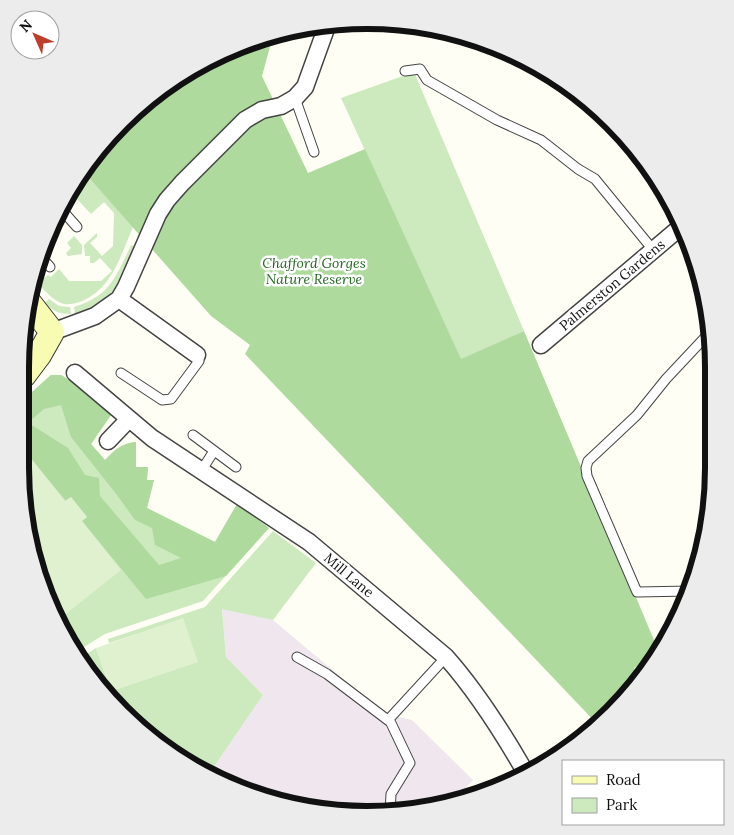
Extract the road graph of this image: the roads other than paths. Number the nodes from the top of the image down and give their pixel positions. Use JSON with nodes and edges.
{"nodes":[{"id":1,"x":325,"y":32,"type":"edge"},
{"id":2,"x":405,"y":71,"type":"dead end"},
{"id":3,"x":300,"y":92,"type":"junction"},
{"id":4,"x":314,"y":152,"type":"dead end"},
{"id":5,"x":66,"y":214,"type":"edge"},
{"id":6,"x":76,"y":226,"type":"dead end"},
{"id":7,"x":676,"y":230,"type":"edge"},
{"id":8,"x":654,"y":251,"type":"junction"},
{"id":9,"x":46,"y":262,"type":"edge"},
{"id":10,"x":50,"y":267,"type":"dead end"},
{"id":11,"x":119,"y":299,"type":"junction"},
{"id":12,"x":34,"y":309,"type":"edge"},
{"id":13,"x":52,"y":332,"type":"junction"},
{"id":14,"x":704,"y":338,"type":"edge"},
{"id":15,"x":540,"y":345,"type":"dead end"},
{"id":16,"x":197,"y":355,"type":"joint"},
{"id":17,"x":29,"y":368,"type":"edge"},
{"id":18,"x":75,"y":373,"type":"dead end"},
{"id":19,"x":121,"y":373,"type":"dead end"},
{"id":20,"x":129,"y":418,"type":"junction"},
{"id":21,"x":193,"y":435,"type":"dead end"},
{"id":22,"x":108,"y":441,"type":"dead end"},
{"id":23,"x":214,"y":451,"type":"junction"},
{"id":24,"x":236,"y":467,"type":"dead end"},
{"id":25,"x":201,"y":471,"type":"junction"},
{"id":26,"x":682,"y":591,"type":"edge"},
{"id":27,"x":297,"y":657,"type":"dead end"},
{"id":28,"x":446,"y":657,"type":"junction"},
{"id":29,"x":389,"y":721,"type":"junction"},
{"id":30,"x":523,"y":768,"type":"edge"},
{"id":31,"x":390,"y":806,"type":"edge"}],
"edges":[{"from":1,"to":3,"type":"street"},
{"from":2,"to":8,"type":"lane"},
{"from":3,"to":4,"type":"lane"},
{"from":3,"to":11,"type":"street"},
{"from":5,"to":6,"type":"lane"},
{"from":7,"to":8,"type":"street","name":"Palmerston Gardens"},
{"from":8,"to":15,"type":"street","name":"Palmerston Gardens"},
{"from":9,"to":10,"type":"lane"},
{"from":11,"to":13,"type":"street"},
{"from":11,"to":16,"type":"street"},
{"from":12,"to":13,"type":"street"},
{"from":13,"to":17,"type":"street"},
{"from":14,"to":26,"type":"lane"},
{"from":16,"to":19,"type":"lane"},
{"from":18,"to":20,"type":"street","name":"Mill Lane"},
{"from":20,"to":22,"type":"street"},
{"from":20,"to":25,"type":"street","name":"Mill Lane"},
{"from":21,"to":23,"type":"lane"},
{"from":23,"to":24,"type":"lane"},
{"from":23,"to":25,"type":"lane"},
{"from":25,"to":28,"type":"street","name":"Mill Lane"},
{"from":27,"to":29,"type":"lane"},
{"from":28,"to":29,"type":"lane"},
{"from":28,"to":30,"type":"street","name":"Mill Lane"},
{"from":29,"to":31,"type":"lane"}]}
